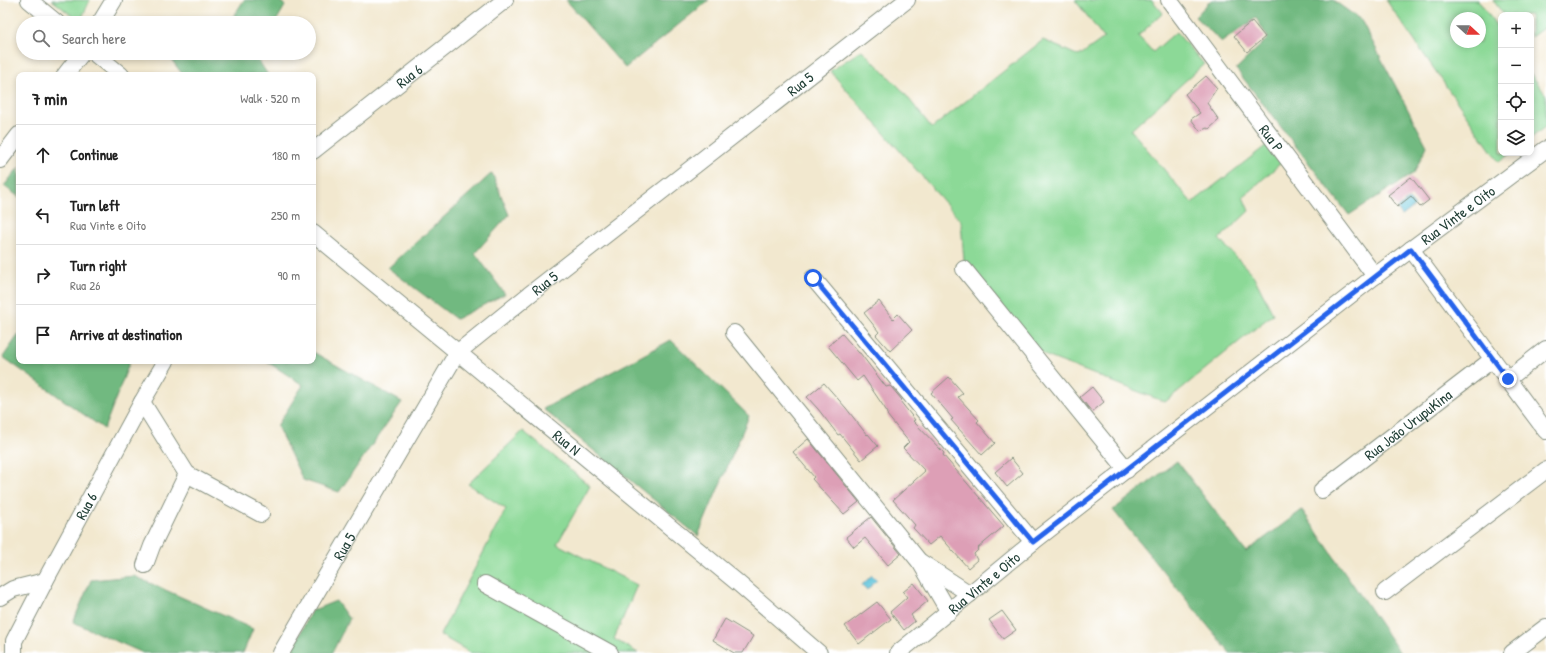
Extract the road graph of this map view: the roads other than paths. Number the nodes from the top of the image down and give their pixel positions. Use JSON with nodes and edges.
{"nodes":[{"id":1,"x":30,"y":0,"type":"edge"},
{"id":2,"x":505,"y":0,"type":"edge"},
{"id":3,"x":907,"y":0,"type":"edge"},
{"id":4,"x":1169,"y":0,"type":"edge"},
{"id":5,"x":110,"y":2,"type":"edge"},
{"id":6,"x":49,"y":16,"type":"edge"},
{"id":7,"x":103,"y":16,"type":"edge"},
{"id":8,"x":77,"y":60,"type":"edge"},
{"id":9,"x":102,"y":60,"type":"edge"},
{"id":10,"x":67,"y":72,"type":"edge"},
{"id":11,"x":116,"y":72,"type":"edge"},
{"id":12,"x":16,"y":139,"type":"edge"},
{"id":13,"x":316,"y":149,"type":"edge"},
{"id":14,"x":1546,"y":149,"type":"edge"},
{"id":15,"x":0,"y":160,"type":"edge"},
{"id":16,"x":316,"y":236,"type":"edge"},
{"id":17,"x":1411,"y":249,"type":"junction"},
{"id":18,"x":964,"y":269,"type":"dead end"},
{"id":19,"x":1375,"y":276,"type":"junction"},
{"id":20,"x":813,"y":278,"type":"dead end"},
{"id":21,"x":734,"y":333,"type":"dead end"},
{"id":22,"x":1546,"y":349,"type":"edge"},
{"id":23,"x":457,"y":353,"type":"junction"},
{"id":24,"x":1493,"y":358,"type":"junction"},
{"id":25,"x":164,"y":364,"type":"edge"},
{"id":26,"x":1508,"y":379,"type":"junction"},
{"id":27,"x":142,"y":402,"type":"junction"},
{"id":28,"x":1546,"y":431,"type":"edge"},
{"id":29,"x":1127,"y":470,"type":"junction"},
{"id":30,"x":1546,"y":470,"type":"edge"},
{"id":31,"x":187,"y":474,"type":"junction"},
{"id":32,"x":1322,"y":490,"type":"dead end"},
{"id":33,"x":261,"y":514,"type":"dead end"},
{"id":34,"x":1033,"y":542,"type":"junction"},
{"id":35,"x":919,"y":561,"type":"junction"},
{"id":36,"x":145,"y":565,"type":"dead end"},
{"id":37,"x":45,"y":581,"type":"junction"},
{"id":38,"x":484,"y":584,"type":"dead end"},
{"id":39,"x":1385,"y":592,"type":"dead end"},
{"id":40,"x":970,"y":594,"type":"junction"},
{"id":41,"x":0,"y":597,"type":"edge"},
{"id":42,"x":949,"y":612,"type":"junction"},
{"id":43,"x":1546,"y":627,"type":"edge"},
{"id":44,"x":14,"y":653,"type":"edge"},
{"id":45,"x":281,"y":653,"type":"edge"},
{"id":46,"x":610,"y":653,"type":"edge"},
{"id":47,"x":819,"y":653,"type":"edge"},
{"id":48,"x":898,"y":653,"type":"edge"},
{"id":49,"x":1512,"y":653,"type":"edge"}],
"edges":[{"from":1,"to":6,"type":"street"},
{"from":2,"to":13,"type":"street","name":"Rua 6"},
{"from":3,"to":23,"type":"street","name":"Rua 5"},
{"from":4,"to":19,"type":"street","name":"Rua P"},
{"from":5,"to":7,"type":"street"},
{"from":8,"to":10,"type":"street"},
{"from":9,"to":11,"type":"street"},
{"from":12,"to":15,"type":"street"},
{"from":14,"to":17,"type":"street","name":"Rua Vinte e Oito"},
{"from":16,"to":23,"type":"street","name":"Rua N"},
{"from":17,"to":19,"type":"street","name":"Rua Vinte e Oito"},
{"from":17,"to":24,"type":"street"},
{"from":18,"to":29,"type":"street"},
{"from":19,"to":29,"type":"street","name":"Rua Vinte e Oito"},
{"from":20,"to":34,"type":"street"},
{"from":21,"to":35,"type":"street"},
{"from":22,"to":26,"type":"street"},
{"from":23,"to":45,"type":"street","name":"Rua 5"},
{"from":23,"to":47,"type":"street","name":"Rua N"},
{"from":24,"to":26,"type":"street"},
{"from":24,"to":32,"type":"street","name":"Rua João UrupuKina"},
{"from":25,"to":27,"type":"street","name":"Rua 6"},
{"from":26,"to":28,"type":"street"},
{"from":27,"to":31,"type":"street"},
{"from":27,"to":37,"type":"street","name":"Rua 6"},
{"from":29,"to":34,"type":"street","name":"Rua Vinte e Oito"},
{"from":30,"to":39,"type":"street"},
{"from":31,"to":33,"type":"street"},
{"from":31,"to":36,"type":"street"},
{"from":34,"to":40,"type":"street","name":"Rua Vinte e Oito"},
{"from":35,"to":40,"type":"street"},
{"from":35,"to":42,"type":"street"},
{"from":37,"to":41,"type":"street"},
{"from":37,"to":44,"type":"street","name":"Rua 6"},
{"from":38,"to":46,"type":"street"},
{"from":40,"to":42,"type":"street","name":"Rua Vinte e Oito"},
{"from":42,"to":48,"type":"street","name":"Rua Vinte e Oito"},
{"from":43,"to":49,"type":"street"}]}
